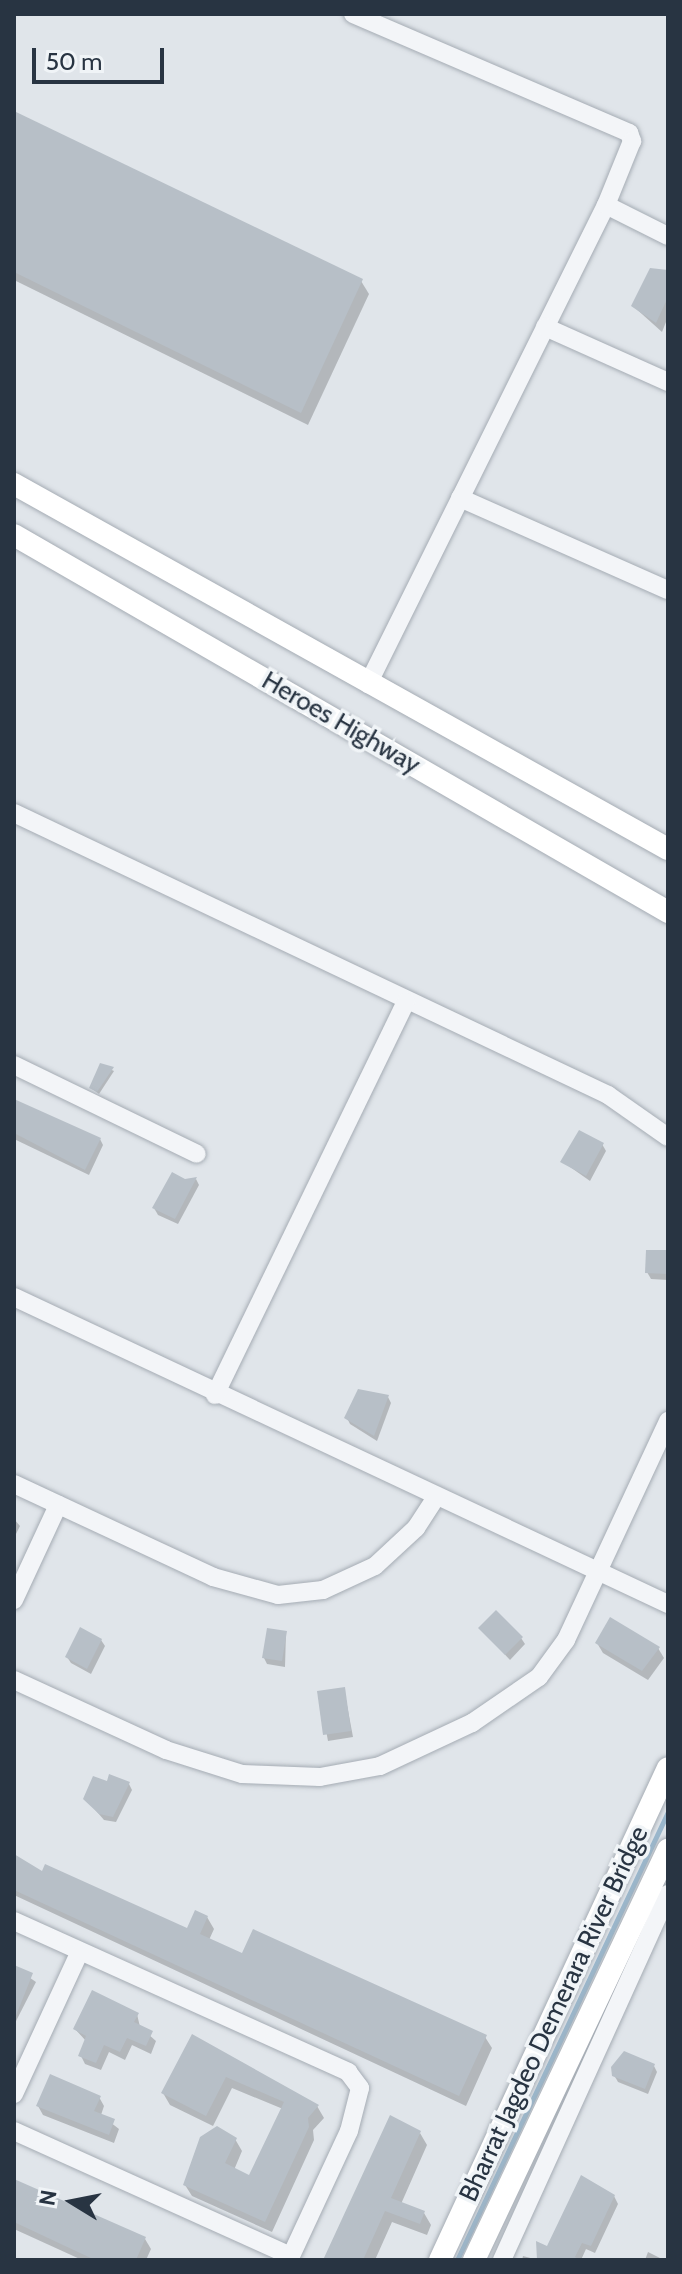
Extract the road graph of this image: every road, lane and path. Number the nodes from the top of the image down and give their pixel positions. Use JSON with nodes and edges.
{"nodes":[{"id":1,"x":353,"y":14,"type":"edge"},
{"id":2,"x":606,"y":205,"type":"junction"},
{"id":3,"x":668,"y":236,"type":"edge"},
{"id":4,"x":545,"y":327,"type":"junction"},
{"id":5,"x":668,"y":382,"type":"edge"},
{"id":6,"x":14,"y":484,"type":"edge"},
{"id":7,"x":460,"y":498,"type":"junction"},
{"id":8,"x":14,"y":535,"type":"edge"},
{"id":9,"x":668,"y":590,"type":"edge"},
{"id":10,"x":368,"y":684,"type":"junction"},
{"id":11,"x":14,"y":813,"type":"edge"},
{"id":12,"x":668,"y":849,"type":"edge"},
{"id":13,"x":668,"y":912,"type":"edge"},
{"id":14,"x":406,"y":1002,"type":"junction"},
{"id":15,"x":14,"y":1065,"type":"edge"},
{"id":16,"x":668,"y":1137,"type":"edge"},
{"id":17,"x":197,"y":1154,"type":"dead end"},
{"id":18,"x":14,"y":1297,"type":"edge"},
{"id":19,"x":215,"y":1395,"type":"junction"},
{"id":20,"x":668,"y":1421,"type":"edge"},
{"id":21,"x":14,"y":1484,"type":"edge"},
{"id":22,"x":437,"y":1496,"type":"junction"},
{"id":23,"x":58,"y":1505,"type":"junction"},
{"id":24,"x":598,"y":1573,"type":"junction"},
{"id":25,"x":14,"y":1600,"type":"edge"},
{"id":26,"x":668,"y":1604,"type":"edge"},
{"id":27,"x":14,"y":1680,"type":"edge"},
{"id":28,"x":668,"y":1768,"type":"edge"},
{"id":29,"x":668,"y":1849,"type":"edge"},
{"id":30,"x":668,"y":1894,"type":"edge"},
{"id":31,"x":14,"y":1921,"type":"edge"},
{"id":32,"x":80,"y":1951,"type":"junction"},
{"id":33,"x":14,"y":2094,"type":"edge"},
{"id":34,"x":14,"y":2131,"type":"edge"},
{"id":35,"x":290,"y":2258,"type":"edge"},
{"id":36,"x":440,"y":2260,"type":"edge"},
{"id":37,"x":474,"y":2260,"type":"edge"},
{"id":38,"x":502,"y":2260,"type":"edge"}],
"edges":[{"from":1,"to":2,"type":"street"},
{"from":2,"to":3,"type":"street"},
{"from":2,"to":4,"type":"street"},
{"from":4,"to":5,"type":"street"},
{"from":4,"to":7,"type":"street"},
{"from":6,"to":10,"type":"main road","name":"Heroes Highway"},
{"from":7,"to":9,"type":"street"},
{"from":7,"to":10,"type":"street"},
{"from":8,"to":13,"type":"main road","name":"Heroes Highway"},
{"from":10,"to":12,"type":"main road","name":"Heroes Highway"},
{"from":11,"to":14,"type":"street"},
{"from":14,"to":16,"type":"street"},
{"from":14,"to":19,"type":"street"},
{"from":15,"to":17,"type":"street"},
{"from":18,"to":19,"type":"street"},
{"from":19,"to":22,"type":"street"},
{"from":20,"to":24,"type":"street"},
{"from":21,"to":23,"type":"street"},
{"from":22,"to":23,"type":"street"},
{"from":22,"to":24,"type":"street"},
{"from":23,"to":25,"type":"street"},
{"from":24,"to":26,"type":"street"},
{"from":24,"to":27,"type":"street"},
{"from":28,"to":36,"type":"main road","name":"Bharrat Jagdeo Demerara River Bridge"},
{"from":29,"to":37,"type":"main road","name":"Bharrat Jagdeo Demerara River Bridge"},
{"from":30,"to":38,"type":"street"},
{"from":31,"to":32,"type":"street"},
{"from":32,"to":33,"type":"street"},
{"from":32,"to":35,"type":"street"},
{"from":34,"to":35,"type":"street"}]}
